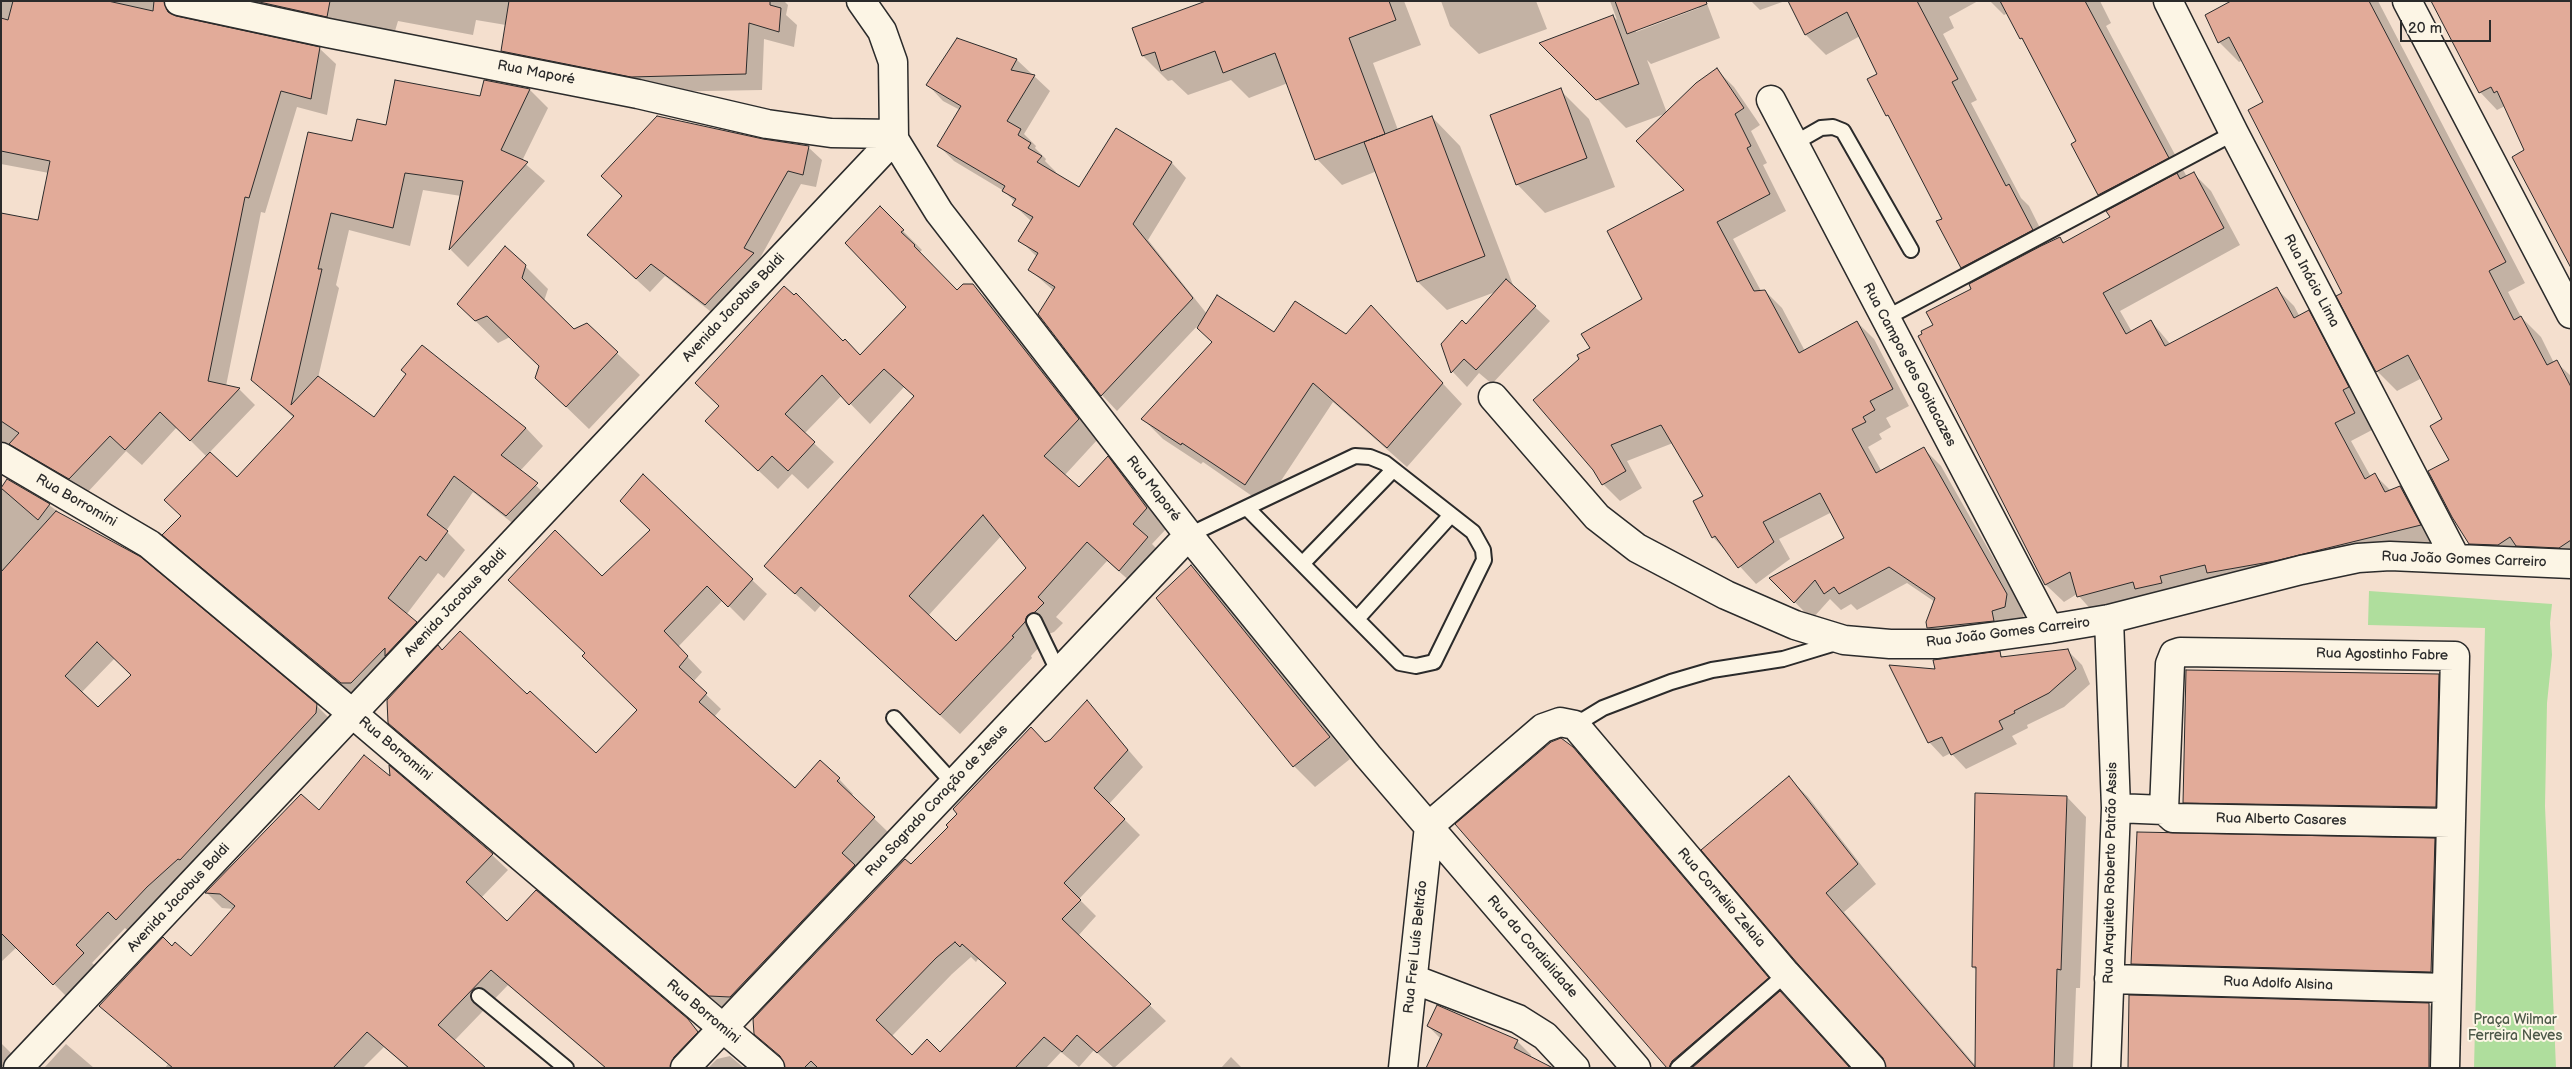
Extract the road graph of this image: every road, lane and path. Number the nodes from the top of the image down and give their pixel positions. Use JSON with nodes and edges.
{"nodes":[{"id":1,"x":179,"y":1,"type":"edge"},
{"id":2,"x":861,"y":1,"type":"edge"},
{"id":3,"x":2407,"y":1,"type":"edge"},
{"id":4,"x":2171,"y":2,"type":"edge"},
{"id":5,"x":1770,"y":100,"type":"dead end"},
{"id":6,"x":2234,"y":133,"type":"junction"},
{"id":7,"x":894,"y":137,"type":"junction"},
{"id":8,"x":1793,"y":144,"type":"junction"},
{"id":9,"x":1911,"y":250,"type":"dead end"},
{"id":10,"x":2571,"y":314,"type":"edge"},
{"id":11,"x":1884,"y":319,"type":"junction"},
{"id":12,"x":1493,"y":397,"type":"dead end"},
{"id":13,"x":1,"y":457,"type":"edge"},
{"id":14,"x":1393,"y":470,"type":"junction"},
{"id":15,"x":1247,"y":508,"type":"junction"},
{"id":16,"x":1451,"y":515,"type":"junction"},
{"id":17,"x":1189,"y":536,"type":"junction"},
{"id":18,"x":2456,"y":559,"type":"junction"},
{"id":19,"x":1303,"y":563,"type":"junction"},
{"id":20,"x":2571,"y":564,"type":"edge"},
{"id":21,"x":1357,"y":619,"type":"junction"},
{"id":22,"x":2109,"y":619,"type":"junction"},
{"id":23,"x":1034,"y":621,"type":"dead end"},
{"id":24,"x":2049,"y":629,"type":"junction"},
{"id":25,"x":1844,"y":640,"type":"junction"},
{"id":26,"x":1059,"y":674,"type":"junction"},
{"id":27,"x":353,"y":714,"type":"junction"},
{"id":28,"x":894,"y":718,"type":"dead end"},
{"id":29,"x":1575,"y":725,"type":"junction"},
{"id":30,"x":954,"y":784,"type":"junction"},
{"id":31,"x":2116,"y":808,"type":"junction"},
{"id":32,"x":2164,"y":810,"type":"junction"},
{"id":33,"x":2450,"y":823,"type":"junction"},
{"id":34,"x":1429,"y":826,"type":"junction"},
{"id":35,"x":1786,"y":974,"type":"junction"},
{"id":36,"x":1413,"y":979,"type":"junction"},
{"id":37,"x":2109,"y":979,"type":"junction"},
{"id":38,"x":2447,"y":988,"type":"junction"},
{"id":39,"x":479,"y":996,"type":"dead end"},
{"id":40,"x":722,"y":1028,"type":"junction"},
{"id":41,"x":18,"y":1068,"type":"edge"},
{"id":42,"x":566,"y":1068,"type":"edge"},
{"id":43,"x":685,"y":1068,"type":"edge"},
{"id":44,"x":770,"y":1068,"type":"edge"},
{"id":45,"x":1403,"y":1068,"type":"edge"},
{"id":46,"x":1575,"y":1068,"type":"edge"},
{"id":47,"x":1636,"y":1068,"type":"edge"},
{"id":48,"x":1678,"y":1068,"type":"edge"},
{"id":49,"x":1871,"y":1068,"type":"edge"},
{"id":50,"x":2106,"y":1068,"type":"edge"},
{"id":51,"x":2445,"y":1068,"type":"edge"}],
"edges":[{"from":1,"to":7,"type":"street","name":"Rua Maporé"},
{"from":2,"to":7,"type":"street"},
{"from":3,"to":10,"type":"street"},
{"from":4,"to":6,"type":"street","name":"Rua Inácio Lima"},
{"from":5,"to":8,"type":"street","name":"Rua Campos dos Goitacazes"},
{"from":6,"to":11,"type":"lane"},
{"from":6,"to":18,"type":"street","name":"Rua Inácio Lima"},
{"from":7,"to":17,"type":"street","name":"Rua Maporé"},
{"from":7,"to":27,"type":"street","name":"Avenida Jacobus Baldi"},
{"from":8,"to":9,"type":"lane"},
{"from":8,"to":11,"type":"street","name":"Rua Campos dos Goitacazes"},
{"from":11,"to":24,"type":"street","name":"Rua Campos dos Goitacazes"},
{"from":12,"to":25,"type":"street","name":"Rua João Gomes Carreiro"},
{"from":13,"to":27,"type":"street","name":"Rua Borromini"},
{"from":14,"to":15,"type":"lane"},
{"from":14,"to":16,"type":"lane"},
{"from":14,"to":19,"type":"lane"},
{"from":15,"to":17,"type":"lane"},
{"from":15,"to":19,"type":"lane"},
{"from":16,"to":21,"type":"lane"},
{"from":16,"to":21,"type":"lane"},
{"from":17,"to":26,"type":"street","name":"Rua Sagrado Coração de Jesus"},
{"from":17,"to":34,"type":"street","name":"Rua Maporé"},
{"from":18,"to":20,"type":"street","name":"Rua João Gomes Carreiro"},
{"from":18,"to":22,"type":"street","name":"Rua João Gomes Carreiro"},
{"from":19,"to":21,"type":"lane"},
{"from":22,"to":24,"type":"street","name":"Rua João Gomes Carreiro"},
{"from":22,"to":31,"type":"street","name":"Rua Arquiteto Roberto Patrão Assis"},
{"from":23,"to":26,"type":"lane"},
{"from":24,"to":25,"type":"street","name":"Rua João Gomes Carreiro"},
{"from":25,"to":29,"type":"lane"},
{"from":26,"to":30,"type":"street","name":"Rua Sagrado Coração de Jesus"},
{"from":27,"to":40,"type":"street","name":"Rua Borromini"},
{"from":27,"to":41,"type":"street","name":"Avenida Jacobus Baldi"},
{"from":28,"to":30,"type":"lane"},
{"from":29,"to":34,"type":"street"},
{"from":29,"to":35,"type":"street","name":"Rua Cornélio Zelaia"},
{"from":30,"to":40,"type":"street","name":"Rua Sagrado Coração de Jesus"},
{"from":31,"to":32,"type":"street","name":"Rua Alberto Casares"},
{"from":31,"to":37,"type":"street","name":"Rua Arquiteto Roberto Patrão Assis"},
{"from":32,"to":33,"type":"street","name":"Rua Alberto Casares"},
{"from":32,"to":33,"type":"street","name":"Rua Agostinho Fabre"},
{"from":33,"to":38,"type":"street","name":"Rua Agostinho Fabre"},
{"from":34,"to":36,"type":"street","name":"Rua Frei Luís Beltrão"},
{"from":34,"to":47,"type":"street","name":"Rua da Cordialidade"},
{"from":35,"to":48,"type":"lane"},
{"from":35,"to":49,"type":"street","name":"Rua Cornélio Zelaia"},
{"from":36,"to":45,"type":"street","name":"Rua Frei Luís Beltrão"},
{"from":36,"to":46,"type":"street"},
{"from":37,"to":38,"type":"street","name":"Rua Adolfo Alsina"},
{"from":37,"to":50,"type":"street","name":"Rua Arquiteto Roberto Patrão Assis"},
{"from":38,"to":51,"type":"street","name":"Rua Agostinho Fabre"},
{"from":39,"to":42,"type":"lane"},
{"from":40,"to":43,"type":"street","name":"Rua Sagrado Coração de Jesus"},
{"from":40,"to":44,"type":"street","name":"Rua Borromini"}]}
